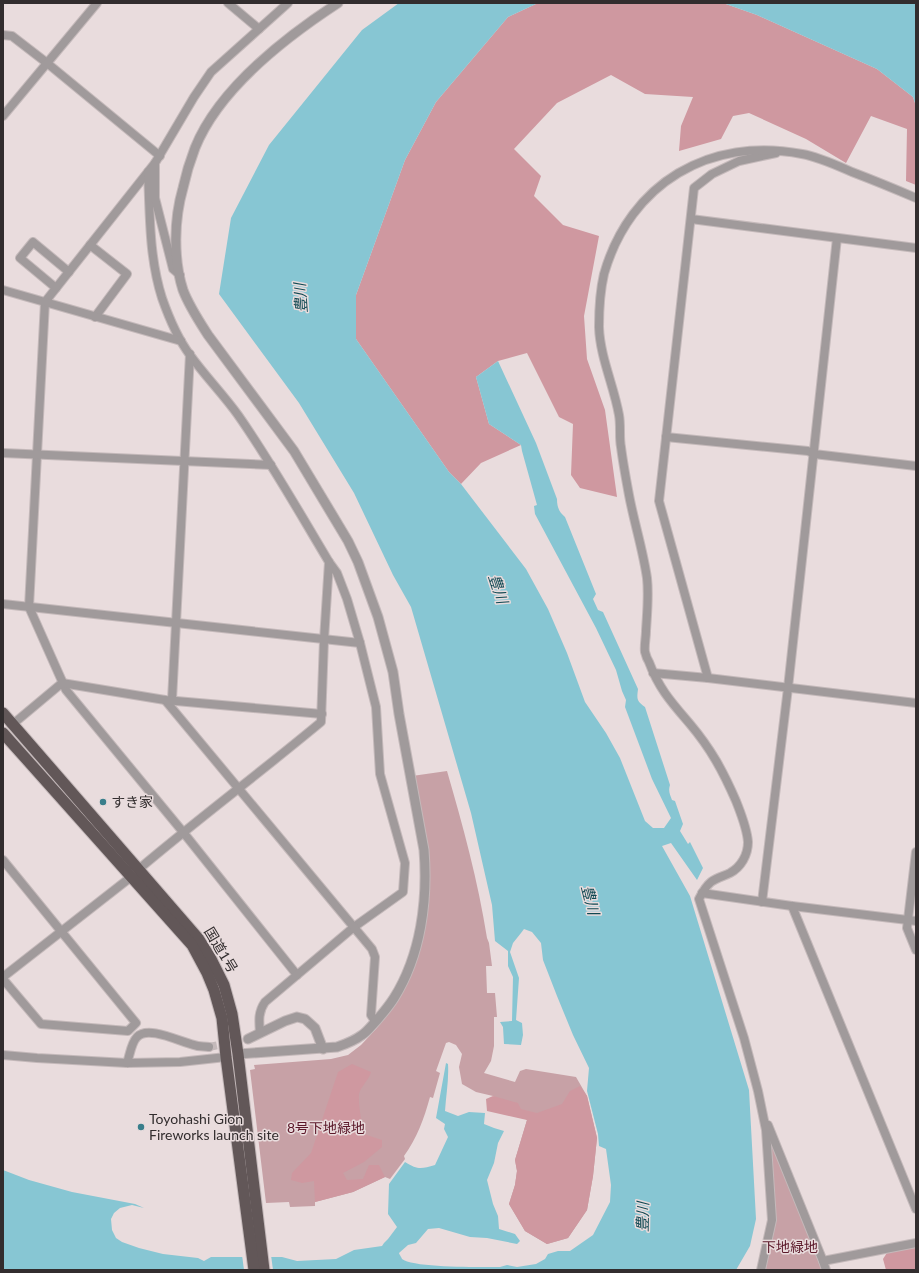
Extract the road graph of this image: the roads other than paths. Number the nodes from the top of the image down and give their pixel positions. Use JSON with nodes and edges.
{"nodes":[{"id":1,"x":97,"y":3,"type":"edge"},
{"id":2,"x":228,"y":3,"type":"edge"},
{"id":3,"x":288,"y":3,"type":"edge"},
{"id":4,"x":338,"y":3,"type":"edge"},
{"id":5,"x":259,"y":29,"type":"junction"},
{"id":6,"x":3,"y":35,"type":"edge"},
{"id":7,"x":48,"y":63,"type":"junction"},
{"id":8,"x":3,"y":116,"type":"edge"},
{"id":9,"x":782,"y":151,"type":"junction"},
{"id":10,"x":157,"y":159,"type":"junction"},
{"id":11,"x":148,"y":172,"type":"junction"},
{"id":12,"x":916,"y":198,"type":"edge"},
{"id":13,"x":691,"y":219,"type":"junction"},
{"id":14,"x":837,"y":238,"type":"junction"},
{"id":15,"x":90,"y":245,"type":"junction"},
{"id":16,"x":916,"y":248,"type":"edge"},
{"id":17,"x":69,"y":272,"type":"junction"},
{"id":18,"x":180,"y":275,"type":"junction"},
{"id":19,"x":56,"y":288,"type":"junction"},
{"id":20,"x":3,"y":290,"type":"edge"},
{"id":21,"x":45,"y":302,"type":"junction"},
{"id":22,"x":95,"y":316,"type":"junction"},
{"id":23,"x":182,"y":341,"type":"junction"},
{"id":24,"x":190,"y":354,"type":"junction"},
{"id":25,"x":666,"y":437,"type":"junction"},
{"id":26,"x":3,"y":453,"type":"edge"},
{"id":27,"x":814,"y":454,"type":"junction"},
{"id":28,"x":37,"y":455,"type":"junction"},
{"id":29,"x":184,"y":461,"type":"junction"},
{"id":30,"x":271,"y":465,"type":"junction"},
{"id":31,"x":916,"y":466,"type":"edge"},
{"id":32,"x":329,"y":562,"type":"junction"},
{"id":33,"x":3,"y":604,"type":"edge"},
{"id":34,"x":30,"y":607,"type":"junction"},
{"id":35,"x":176,"y":623,"type":"junction"},
{"id":36,"x":324,"y":640,"type":"junction"},
{"id":37,"x":360,"y":643,"type":"junction"},
{"id":38,"x":652,"y":673,"type":"junction"},
{"id":39,"x":708,"y":678,"type":"junction"},
{"id":40,"x":62,"y":683,"type":"junction"},
{"id":41,"x":788,"y":688,"type":"junction"},
{"id":42,"x":169,"y":700,"type":"junction"},
{"id":43,"x":916,"y":702,"type":"edge"},
{"id":44,"x":3,"y":713,"type":"edge"},
{"id":45,"x":322,"y":714,"type":"junction"},
{"id":46,"x":13,"y":724,"type":"junction"},
{"id":47,"x":3,"y":733,"type":"edge"},
{"id":48,"x":239,"y":789,"type":"junction"},
{"id":49,"x":183,"y":832,"type":"junction"},
{"id":50,"x":916,"y":852,"type":"edge"},
{"id":51,"x":3,"y":860,"type":"edge"},
{"id":52,"x":135,"y":873,"type":"junction"},
{"id":53,"x":702,"y":893,"type":"junction"},
{"id":54,"x":762,"y":902,"type":"junction"},
{"id":55,"x":792,"y":906,"type":"junction"},
{"id":56,"x":912,"y":920,"type":"edge"},
{"id":57,"x":354,"y":927,"type":"junction"},
{"id":58,"x":62,"y":931,"type":"junction"},
{"id":59,"x":916,"y":950,"type":"edge"},
{"id":60,"x":297,"y":975,"type":"junction"},
{"id":61,"x":3,"y":978,"type":"edge"},
{"id":62,"x":375,"y":1021,"type":"junction"},
{"id":63,"x":260,"y":1033,"type":"junction"},
{"id":64,"x":248,"y":1039,"type":"tunnel mouth"},
{"id":65,"x":209,"y":1046,"type":"tunnel mouth"},
{"id":66,"x":323,"y":1049,"type":"junction"},
{"id":67,"x":3,"y":1055,"type":"edge"},
{"id":68,"x":238,"y":1060,"type":"junction"},
{"id":69,"x":227,"y":1062,"type":"junction"},
{"id":70,"x":127,"y":1063,"type":"junction"},
{"id":71,"x":762,"y":1110,"type":"junction"},
{"id":72,"x":916,"y":1209,"type":"edge"},
{"id":73,"x":916,"y":1243,"type":"edge"},
{"id":74,"x":823,"y":1261,"type":"junction"},
{"id":75,"x":254,"y":1270,"type":"edge"},
{"id":76,"x":264,"y":1270,"type":"edge"},
{"id":77,"x":761,"y":1270,"type":"edge"},
{"id":78,"x":826,"y":1270,"type":"edge"}],
"edges":[{"from":1,"to":7,"type":"street"},
{"from":2,"to":5,"type":"street"},
{"from":3,"to":5,"type":"street"},
{"from":4,"to":18,"type":"street"},
{"from":5,"to":10,"type":"street"},
{"from":6,"to":7,"type":"street"},
{"from":7,"to":8,"type":"street"},
{"from":7,"to":10,"type":"street"},
{"from":9,"to":12,"type":"street"},
{"from":9,"to":13,"type":"street"},
{"from":9,"to":38,"type":"street"},
{"from":10,"to":11,"type":"street"},
{"from":10,"to":18,"type":"street"},
{"from":11,"to":15,"type":"street"},
{"from":11,"to":23,"type":"street"},
{"from":13,"to":14,"type":"street"},
{"from":13,"to":25,"type":"street"},
{"from":14,"to":16,"type":"street"},
{"from":14,"to":27,"type":"street"},
{"from":15,"to":17,"type":"street"},
{"from":15,"to":22,"type":"street"},
{"from":17,"to":19,"type":"street"},
{"from":17,"to":19,"type":"street"},
{"from":18,"to":62,"type":"street"},
{"from":19,"to":21,"type":"street"},
{"from":20,"to":21,"type":"street"},
{"from":21,"to":22,"type":"street"},
{"from":21,"to":28,"type":"street"},
{"from":22,"to":23,"type":"street"},
{"from":23,"to":24,"type":"street"},
{"from":24,"to":29,"type":"street"},
{"from":24,"to":30,"type":"street"},
{"from":25,"to":27,"type":"street"},
{"from":25,"to":39,"type":"street"},
{"from":26,"to":28,"type":"street"},
{"from":27,"to":31,"type":"street"},
{"from":27,"to":41,"type":"street"},
{"from":28,"to":29,"type":"street"},
{"from":28,"to":34,"type":"street"},
{"from":29,"to":30,"type":"street"},
{"from":29,"to":35,"type":"street"},
{"from":30,"to":32,"type":"street"},
{"from":32,"to":36,"type":"street"},
{"from":32,"to":37,"type":"street"},
{"from":33,"to":34,"type":"street"},
{"from":34,"to":35,"type":"street"},
{"from":34,"to":40,"type":"street"},
{"from":35,"to":36,"type":"street"},
{"from":35,"to":42,"type":"street"},
{"from":36,"to":37,"type":"street"},
{"from":36,"to":45,"type":"street"},
{"from":37,"to":57,"type":"street"},
{"from":38,"to":39,"type":"street"},
{"from":38,"to":53,"type":"street"},
{"from":39,"to":41,"type":"street"},
{"from":40,"to":42,"type":"street"},
{"from":40,"to":46,"type":"street"},
{"from":40,"to":49,"type":"street"},
{"from":41,"to":43,"type":"street"},
{"from":41,"to":54,"type":"street"},
{"from":42,"to":45,"type":"street"},
{"from":42,"to":48,"type":"street"},
{"from":44,"to":46,"type":"highway","name":"国道1号"},
{"from":45,"to":48,"type":"street"},
{"from":46,"to":52,"type":"highway","name":"国道1号"},
{"from":47,"to":52,"type":"highway","name":"国道1号"},
{"from":48,"to":49,"type":"street"},
{"from":48,"to":57,"type":"street"},
{"from":49,"to":52,"type":"street"},
{"from":49,"to":60,"type":"street"},
{"from":50,"to":56,"type":"street"},
{"from":51,"to":58,"type":"street"},
{"from":52,"to":58,"type":"street"},
{"from":52,"to":68,"type":"highway","name":"国道1号"},
{"from":52,"to":69,"type":"highway","name":"国道1号"},
{"from":53,"to":54,"type":"street"},
{"from":53,"to":71,"type":"street"},
{"from":54,"to":55,"type":"street"},
{"from":55,"to":56,"type":"street"},
{"from":55,"to":72,"type":"street"},
{"from":56,"to":59,"type":"street"},
{"from":57,"to":60,"type":"street"},
{"from":57,"to":62,"type":"street"},
{"from":58,"to":61,"type":"street"},
{"from":58,"to":61,"type":"street"},
{"from":60,"to":63,"type":"street"},
{"from":62,"to":66,"type":"street"},
{"from":63,"to":64,"type":"street"},
{"from":63,"to":66,"type":"street"},
{"from":65,"to":70,"type":"street"},
{"from":66,"to":68,"type":"street"},
{"from":67,"to":70,"type":"street"},
{"from":68,"to":76,"type":"highway","name":"国道1号"},
{"from":69,"to":70,"type":"street"},
{"from":69,"to":75,"type":"highway","name":"国道1号"},
{"from":71,"to":74,"type":"street"},
{"from":71,"to":77,"type":"street"},
{"from":73,"to":74,"type":"street"},
{"from":74,"to":78,"type":"street"}]}
